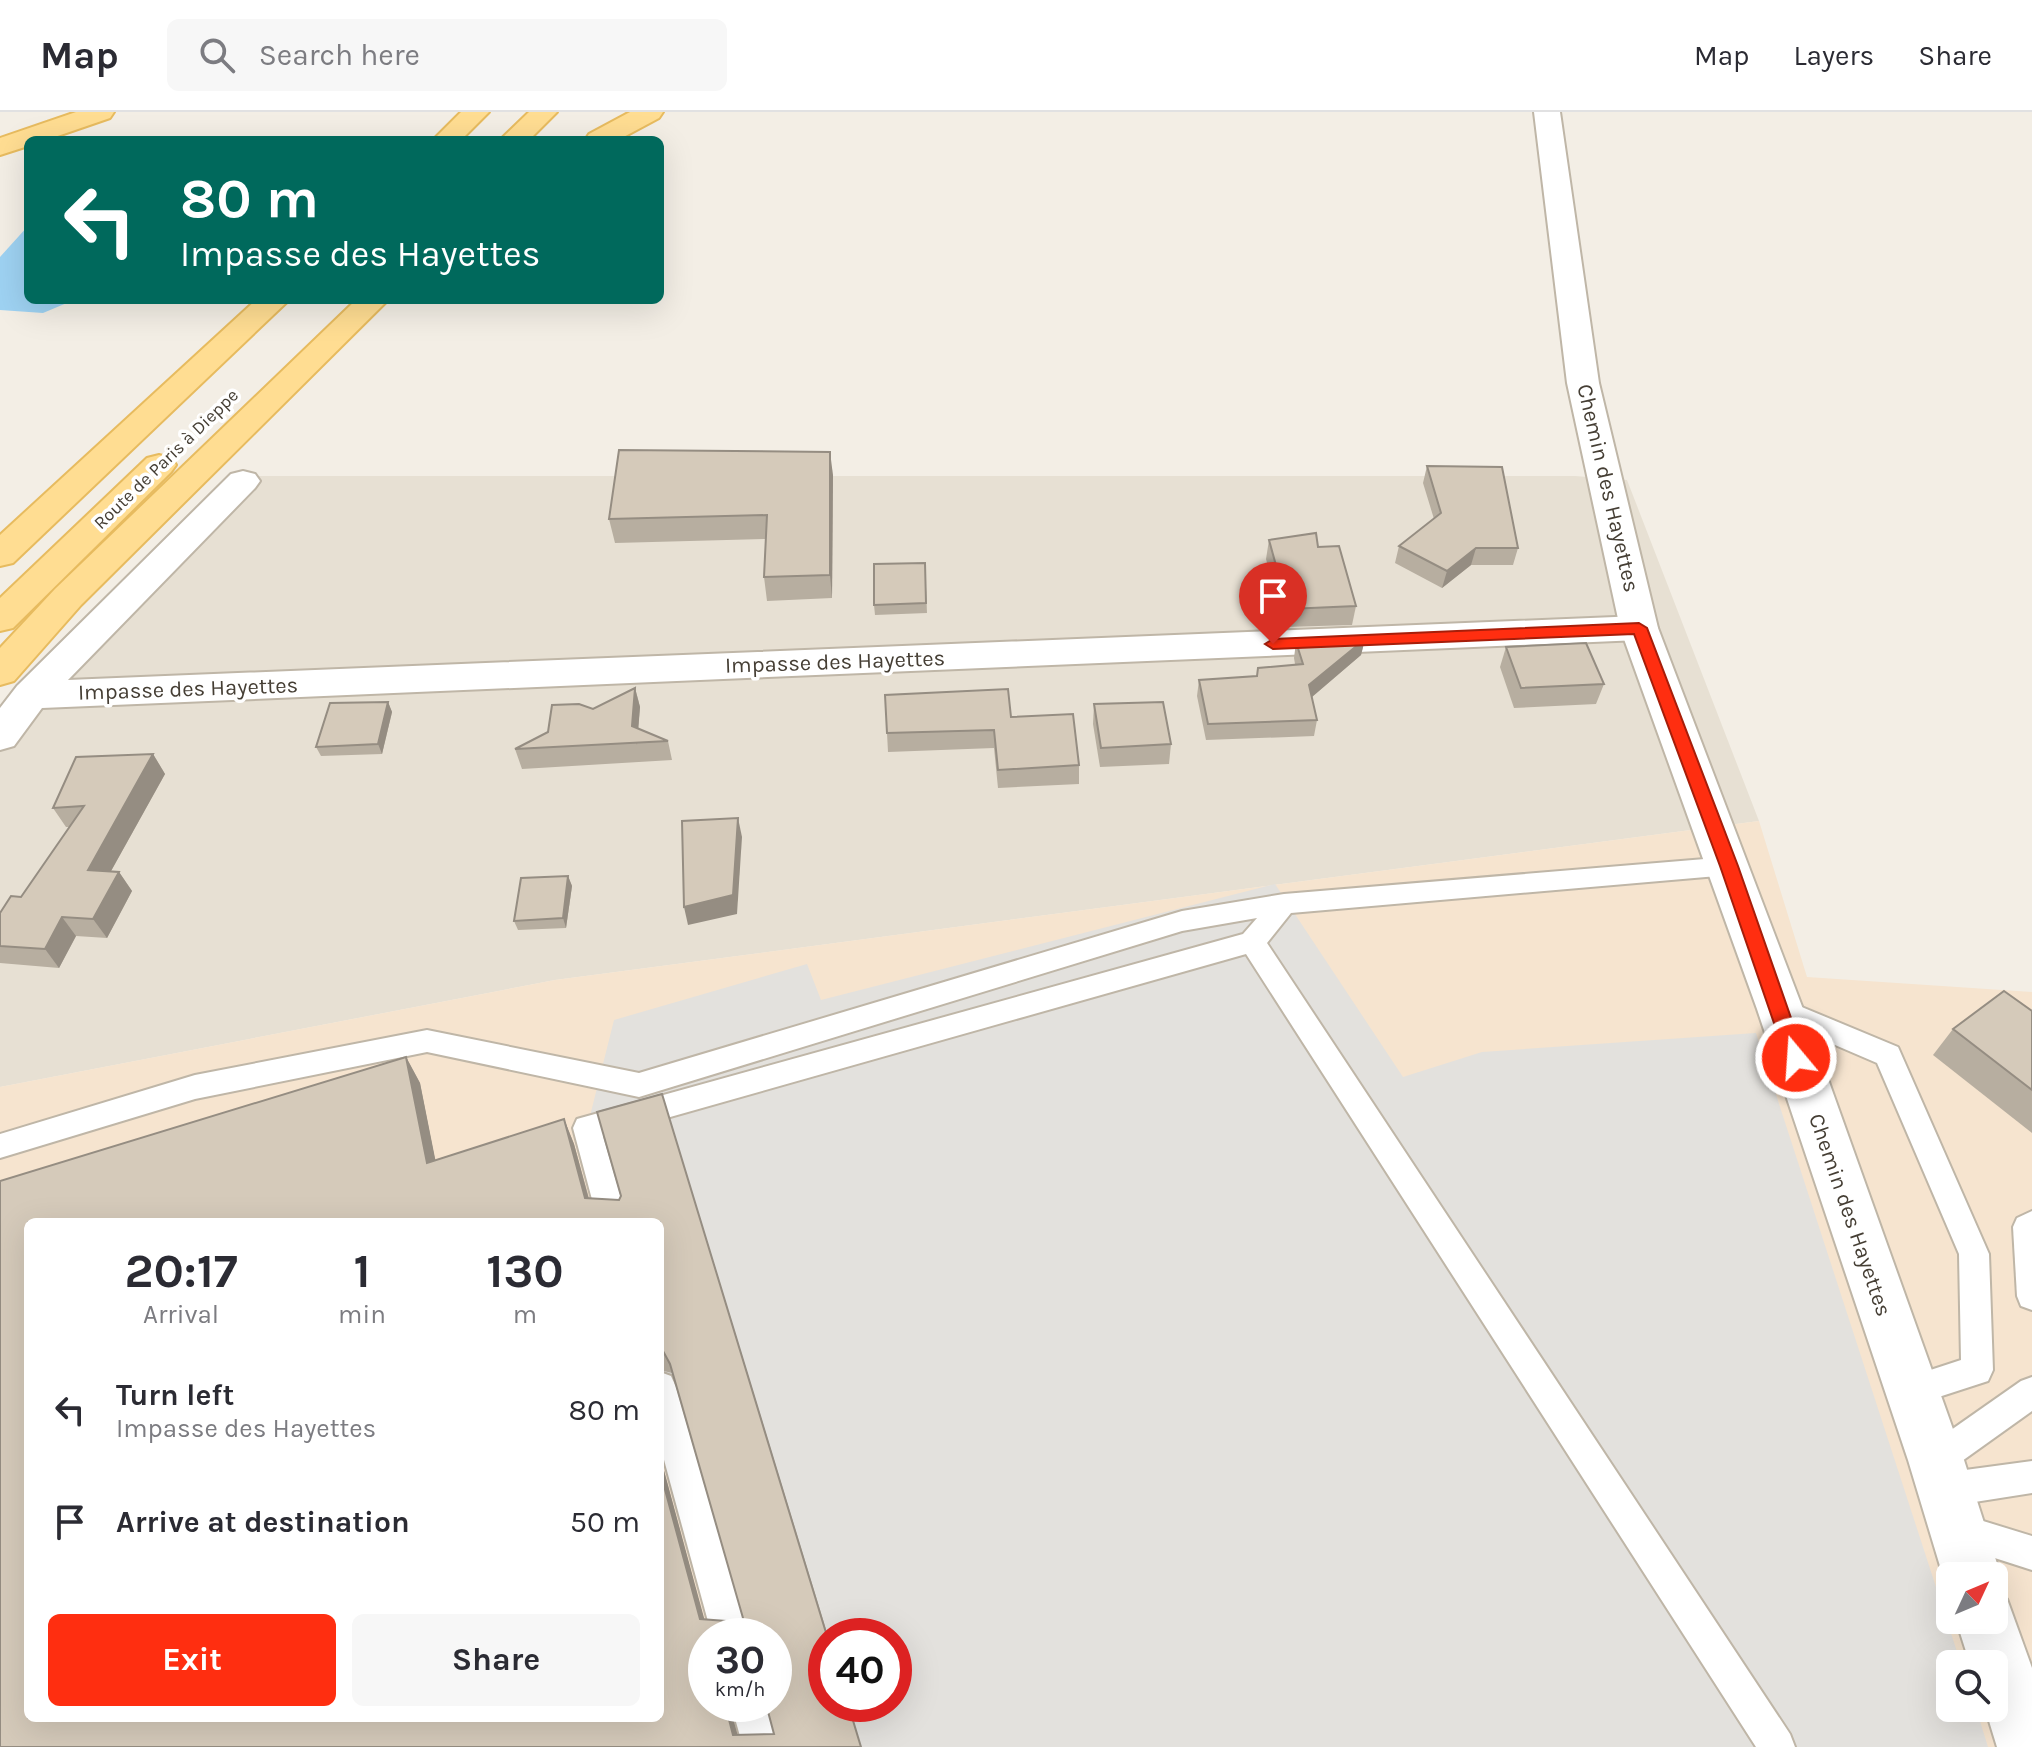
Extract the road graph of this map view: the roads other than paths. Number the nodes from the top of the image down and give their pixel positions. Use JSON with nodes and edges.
{"nodes":[{"id":1,"x":101,"y":112,"type":"edge"},
{"id":2,"x":476,"y":112,"type":"edge"},
{"id":3,"x":544,"y":112,"type":"edge"},
{"id":4,"x":650,"y":112,"type":"edge"},
{"id":5,"x":1547,"y":112,"type":"edge"},
{"id":6,"x":32,"y":136,"type":"edge"},
{"id":7,"x":450,"y":136,"type":"edge"},
{"id":8,"x":517,"y":136,"type":"edge"},
{"id":9,"x":605,"y":136,"type":"edge"},
{"id":10,"x":24,"y":139,"type":"edge"},
{"id":11,"x":0,"y":147,"type":"edge"},
{"id":12,"x":270,"y":304,"type":"edge"},
{"id":13,"x":330,"y":304,"type":"edge"},
{"id":14,"x":369,"y":304,"type":"edge"},
{"id":15,"x":243,"y":481,"type":"dead end"},
{"id":16,"x":0,"y":555,"type":"edge"},
{"id":17,"x":0,"y":619,"type":"edge"},
{"id":18,"x":1639,"y":628,"type":"junction"},
{"id":19,"x":0,"y":672,"type":"edge"},
{"id":20,"x":31,"y":695,"type":"junction"},
{"id":21,"x":0,"y":736,"type":"edge"},
{"id":22,"x":1729,"y":866,"type":"junction"},
{"id":23,"x":1284,"y":904,"type":"junction"},
{"id":24,"x":1252,"y":942,"type":"junction"},
{"id":25,"x":1780,"y":1009,"type":"junction"},
{"id":26,"x":0,"y":1146,"type":"edge"},
{"id":27,"x":612,"y":1218,"type":"edge"},
{"id":28,"x":2032,"y":1224,"type":"edge"},
{"id":29,"x":2032,"y":1296,"type":"edge"},
{"id":30,"x":1911,"y":1391,"type":"junction"},
{"id":31,"x":2032,"y":1392,"type":"edge"},
{"id":32,"x":664,"y":1401,"type":"edge"},
{"id":33,"x":1939,"y":1475,"type":"junction"},
{"id":34,"x":2032,"y":1477,"type":"edge"},
{"id":35,"x":1957,"y":1530,"type":"junction"},
{"id":36,"x":2032,"y":1553,"type":"edge"},
{"id":37,"x":1967,"y":1562,"type":"edge"},
{"id":38,"x":725,"y":1618,"type":"edge"},
{"id":39,"x":1991,"y":1634,"type":"edge"},
{"id":40,"x":754,"y":1722,"type":"edge"},
{"id":41,"x":761,"y":1747,"type":"edge"},
{"id":42,"x":1777,"y":1747,"type":"edge"},
{"id":43,"x":2028,"y":1747,"type":"edge"}],
"edges":[{"from":1,"to":6,"type":"main road"},
{"from":2,"to":7,"type":"main road"},
{"from":3,"to":8,"type":"main road"},
{"from":4,"to":9,"type":"main road"},
{"from":5,"to":18,"type":"street","name":"Chemin des Hayettes"},
{"from":10,"to":11,"type":"main road"},
{"from":12,"to":16,"type":"main road","name":"Route de Paris à Dieppe"},
{"from":13,"to":17,"type":"main road","name":"Route de Paris à Dieppe"},
{"from":14,"to":19,"type":"main road"},
{"from":15,"to":20,"type":"street","name":"Impasse des Hayettes"},
{"from":18,"to":20,"type":"street","name":"Impasse des Hayettes"},
{"from":18,"to":22,"type":"street","name":"Chemin des Hayettes"},
{"from":20,"to":21,"type":"street","name":"Impasse des Hayettes"},
{"from":22,"to":23,"type":"lane"},
{"from":22,"to":25,"type":"street","name":"Chemin des Hayettes"},
{"from":23,"to":24,"type":"lane"},
{"from":23,"to":26,"type":"lane"},
{"from":24,"to":27,"type":"lane"},
{"from":24,"to":42,"type":"lane"},
{"from":25,"to":30,"type":"street","name":"Chemin des Hayettes"},
{"from":25,"to":30,"type":"lane"},
{"from":28,"to":29,"type":"lane"},
{"from":30,"to":33,"type":"street","name":"Chemin des Hayettes"},
{"from":31,"to":33,"type":"lane"},
{"from":32,"to":38,"type":"lane"},
{"from":33,"to":34,"type":"lane"},
{"from":33,"to":35,"type":"street","name":"Chemin des Hayettes"},
{"from":35,"to":36,"type":"lane"},
{"from":35,"to":37,"type":"street","name":"Chemin des Hayettes"},
{"from":39,"to":43,"type":"street"},
{"from":40,"to":41,"type":"lane"}]}
